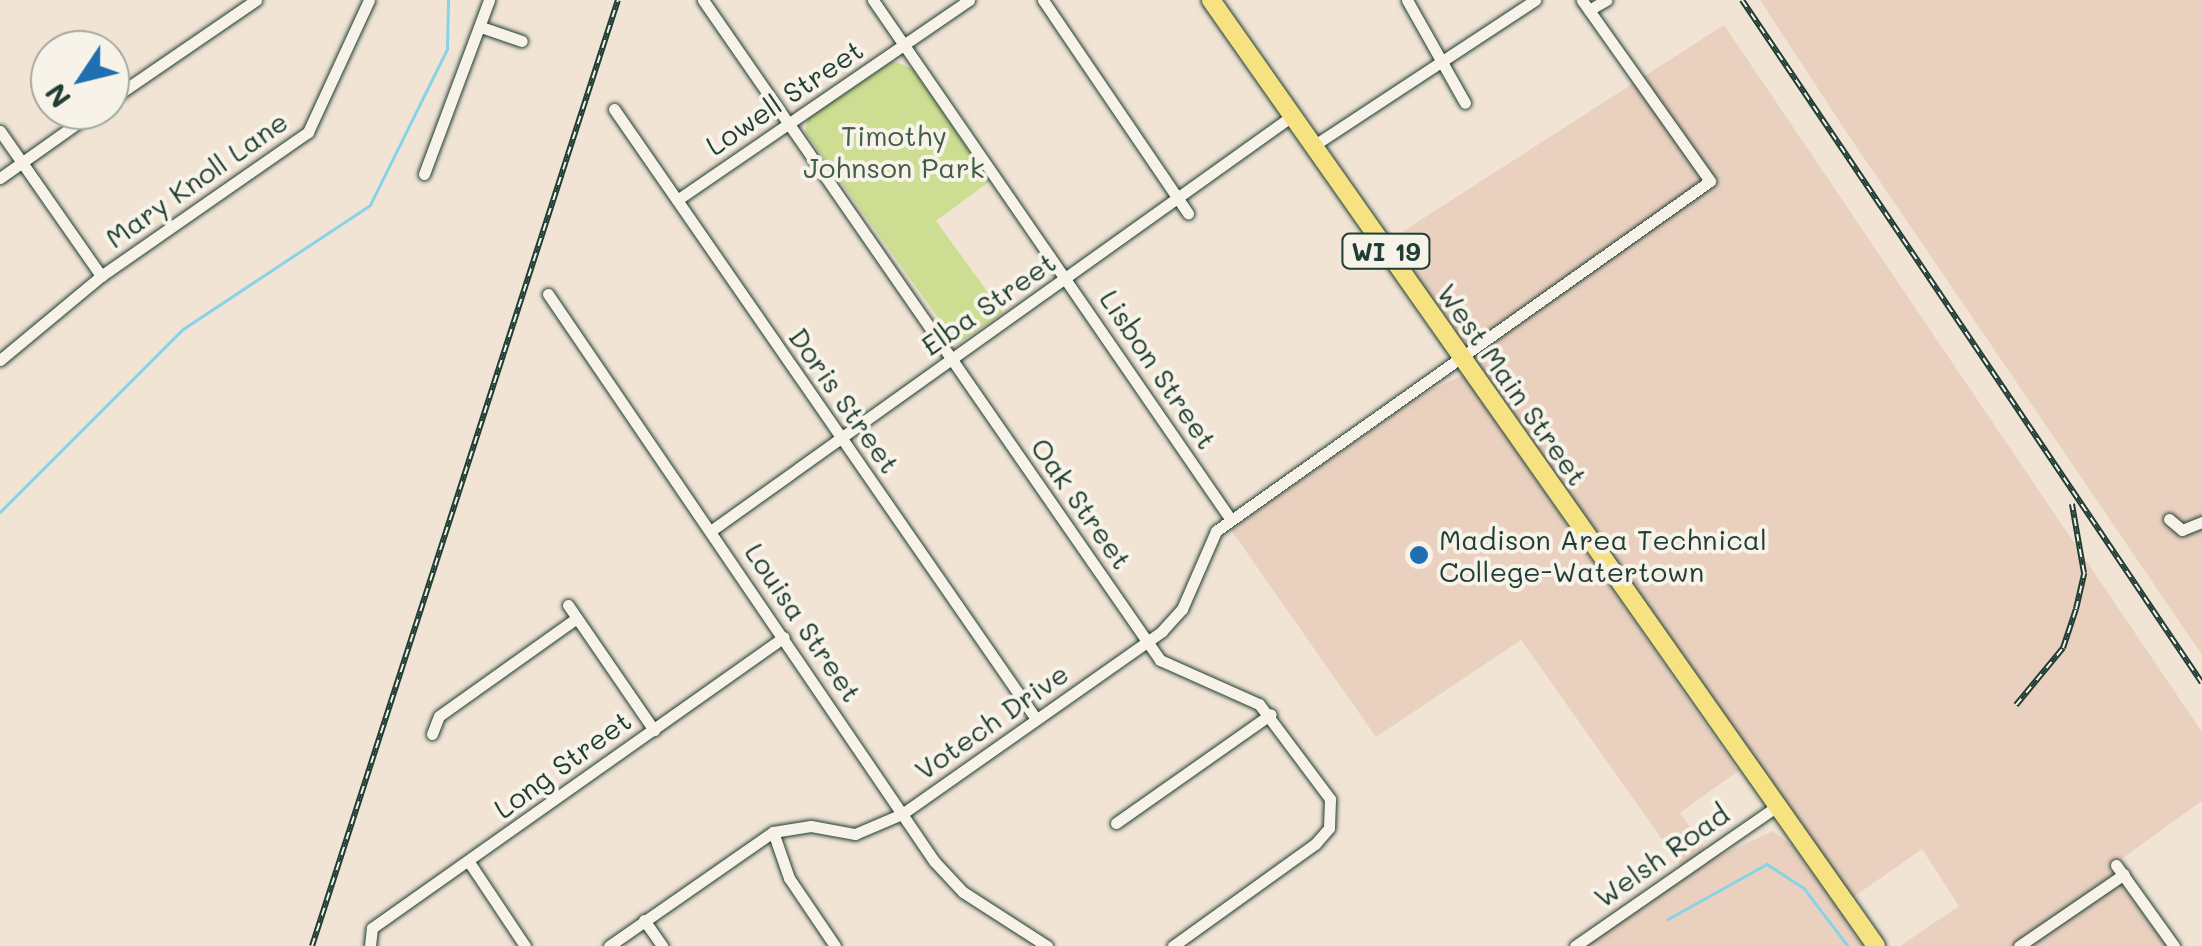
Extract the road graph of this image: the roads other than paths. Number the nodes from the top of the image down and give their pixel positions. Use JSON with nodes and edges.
{"nodes":[{"id":1,"x":256,"y":0,"type":"edge"},
{"id":2,"x":369,"y":0,"type":"edge"},
{"id":3,"x":489,"y":0,"type":"edge"},
{"id":4,"x":703,"y":0,"type":"edge"},
{"id":5,"x":873,"y":0,"type":"edge"},
{"id":6,"x":969,"y":0,"type":"edge"},
{"id":7,"x":1043,"y":0,"type":"edge"},
{"id":8,"x":1211,"y":0,"type":"edge"},
{"id":9,"x":1408,"y":0,"type":"edge"},
{"id":10,"x":1535,"y":0,"type":"edge"},
{"id":11,"x":1606,"y":0,"type":"edge"},
{"id":12,"x":1585,"y":5,"type":"edge"},
{"id":13,"x":480,"y":27,"type":"junction"},
{"id":14,"x":522,"y":41,"type":"dead end"},
{"id":15,"x":904,"y":45,"type":"junction"},
{"id":16,"x":1445,"y":58,"type":"junction"},
{"id":17,"x":130,"y":86,"type":"edge"},
{"id":18,"x":1465,"y":103,"type":"dead end"},
{"id":19,"x":614,"y":108,"type":"dead end"},
{"id":20,"x":1292,"y":116,"type":"junction"},
{"id":21,"x":787,"y":124,"type":"junction"},
{"id":22,"x":67,"y":130,"type":"edge"},
{"id":23,"x":0,"y":132,"type":"edge"},
{"id":24,"x":1313,"y":146,"type":"junction"},
{"id":25,"x":21,"y":162,"type":"junction"},
{"id":26,"x":424,"y":174,"type":"dead end"},
{"id":27,"x":0,"y":178,"type":"edge"},
{"id":28,"x":1178,"y":199,"type":"junction"},
{"id":29,"x":677,"y":200,"type":"junction"},
{"id":30,"x":1188,"y":213,"type":"dead end"},
{"id":31,"x":101,"y":276,"type":"junction"},
{"id":32,"x":1066,"y":278,"type":"junction"},
{"id":33,"x":548,"y":294,"type":"dead end"},
{"id":34,"x":1460,"y":356,"type":"junction"},
{"id":35,"x":952,"y":359,"type":"junction"},
{"id":36,"x":0,"y":360,"type":"edge"},
{"id":37,"x":840,"y":438,"type":"junction"},
{"id":38,"x":1232,"y":520,"type":"junction"},
{"id":39,"x":2169,"y":520,"type":"dead end"},
{"id":40,"x":2202,"y":522,"type":"edge"},
{"id":41,"x":712,"y":530,"type":"junction"},
{"id":42,"x":568,"y":604,"type":"dead end"},
{"id":43,"x":577,"y":618,"type":"junction"},
{"id":44,"x":784,"y":637,"type":"junction"},
{"id":45,"x":1146,"y":640,"type":"junction"},
{"id":46,"x":1271,"y":714,"type":"junction"},
{"id":47,"x":1036,"y":719,"type":"junction"},
{"id":48,"x":654,"y":730,"type":"junction"},
{"id":49,"x":432,"y":734,"type":"dead end"},
{"id":50,"x":1777,"y":806,"type":"junction"},
{"id":51,"x":902,"y":814,"type":"junction"},
{"id":52,"x":1116,"y":824,"type":"dead end"},
{"id":53,"x":773,"y":832,"type":"junction"},
{"id":54,"x":469,"y":862,"type":"junction"},
{"id":55,"x":644,"y":920,"type":"junction"},
{"id":56,"x":370,"y":946,"type":"edge"},
{"id":57,"x":525,"y":946,"type":"edge"},
{"id":58,"x":608,"y":946,"type":"edge"},
{"id":59,"x":662,"y":946,"type":"edge"},
{"id":60,"x":834,"y":946,"type":"edge"},
{"id":61,"x":1047,"y":946,"type":"edge"},
{"id":62,"x":1174,"y":946,"type":"edge"},
{"id":63,"x":1574,"y":946,"type":"edge"},
{"id":64,"x":1876,"y":946,"type":"edge"},
{"id":65,"x":2019,"y":946,"type":"edge"},
{"id":66,"x":2174,"y":946,"type":"edge"}],
"edges":[{"from":1,"to":17,"type":"street"},
{"from":2,"to":31,"type":"street","name":"Mary Knoll Lane"},
{"from":3,"to":13,"type":"street"},
{"from":4,"to":21,"type":"street","name":"Oak Street"},
{"from":5,"to":15,"type":"street","name":"Lisbon Street"},
{"from":6,"to":15,"type":"street","name":"Lowell Street"},
{"from":7,"to":28,"type":"street"},
{"from":8,"to":20,"type":"main road","name":"West Main Street","number":"WI 19"},
{"from":9,"to":16,"type":"street"},
{"from":10,"to":16,"type":"street"},
{"from":11,"to":12,"type":"street"},
{"from":12,"to":34,"type":"street","name":"Votech Drive"},
{"from":13,"to":14,"type":"street"},
{"from":13,"to":26,"type":"street"},
{"from":15,"to":21,"type":"street","name":"Lowell Street"},
{"from":15,"to":32,"type":"street","name":"Lisbon Street"},
{"from":16,"to":18,"type":"street"},
{"from":16,"to":24,"type":"street"},
{"from":19,"to":29,"type":"street","name":"Doris Street"},
{"from":20,"to":24,"type":"main road","name":"West Main Street","number":"WI 19"},
{"from":20,"to":28,"type":"street","name":"Elba Street"},
{"from":21,"to":29,"type":"street","name":"Lowell Street"},
{"from":21,"to":35,"type":"street","name":"Oak Street"},
{"from":22,"to":25,"type":"street"},
{"from":23,"to":25,"type":"street"},
{"from":24,"to":34,"type":"main road","name":"West Main Street","number":"WI 19"},
{"from":25,"to":27,"type":"street"},
{"from":25,"to":31,"type":"street"},
{"from":28,"to":30,"type":"street"},
{"from":28,"to":32,"type":"street","name":"Elba Street"},
{"from":29,"to":37,"type":"street","name":"Doris Street"},
{"from":31,"to":36,"type":"street","name":"Mary Knoll Lane"},
{"from":32,"to":35,"type":"street","name":"Elba Street"},
{"from":32,"to":38,"type":"street","name":"Lisbon Street"},
{"from":33,"to":41,"type":"street","name":"Louisa Street"},
{"from":34,"to":38,"type":"street","name":"Votech Drive"},
{"from":34,"to":50,"type":"main road","name":"West Main Street","number":"WI 19"},
{"from":35,"to":37,"type":"street","name":"Elba Street"},
{"from":35,"to":45,"type":"street","name":"Oak Street"},
{"from":37,"to":41,"type":"street","name":"Elba Street"},
{"from":37,"to":47,"type":"street","name":"Doris Street"},
{"from":38,"to":45,"type":"street","name":"Votech Drive"},
{"from":39,"to":40,"type":"street"},
{"from":41,"to":44,"type":"street","name":"Louisa Street"},
{"from":42,"to":43,"type":"street"},
{"from":43,"to":48,"type":"street"},
{"from":43,"to":49,"type":"street"},
{"from":44,"to":48,"type":"street","name":"Long Street"},
{"from":44,"to":51,"type":"street","name":"Louisa Street"},
{"from":45,"to":46,"type":"street","name":"Oak Street"},
{"from":45,"to":47,"type":"street","name":"Votech Drive"},
{"from":46,"to":52,"type":"street"},
{"from":46,"to":62,"type":"street","name":"Oak Street"},
{"from":47,"to":51,"type":"street","name":"Votech Drive"},
{"from":48,"to":54,"type":"street","name":"Long Street"},
{"from":50,"to":63,"type":"street","name":"Welsh Road"},
{"from":50,"to":64,"type":"main road","name":"West Main Street","number":"WI 19"},
{"from":51,"to":53,"type":"street","name":"Votech Drive"},
{"from":51,"to":61,"type":"street","name":"Louisa Street"},
{"from":53,"to":55,"type":"street","name":"Votech Drive"},
{"from":53,"to":60,"type":"street"},
{"from":54,"to":56,"type":"street","name":"Long Street"},
{"from":54,"to":57,"type":"street"},
{"from":55,"to":58,"type":"street","name":"Votech Drive"},
{"from":55,"to":59,"type":"street"},
{"from":65,"to":66,"type":"street"}]}
